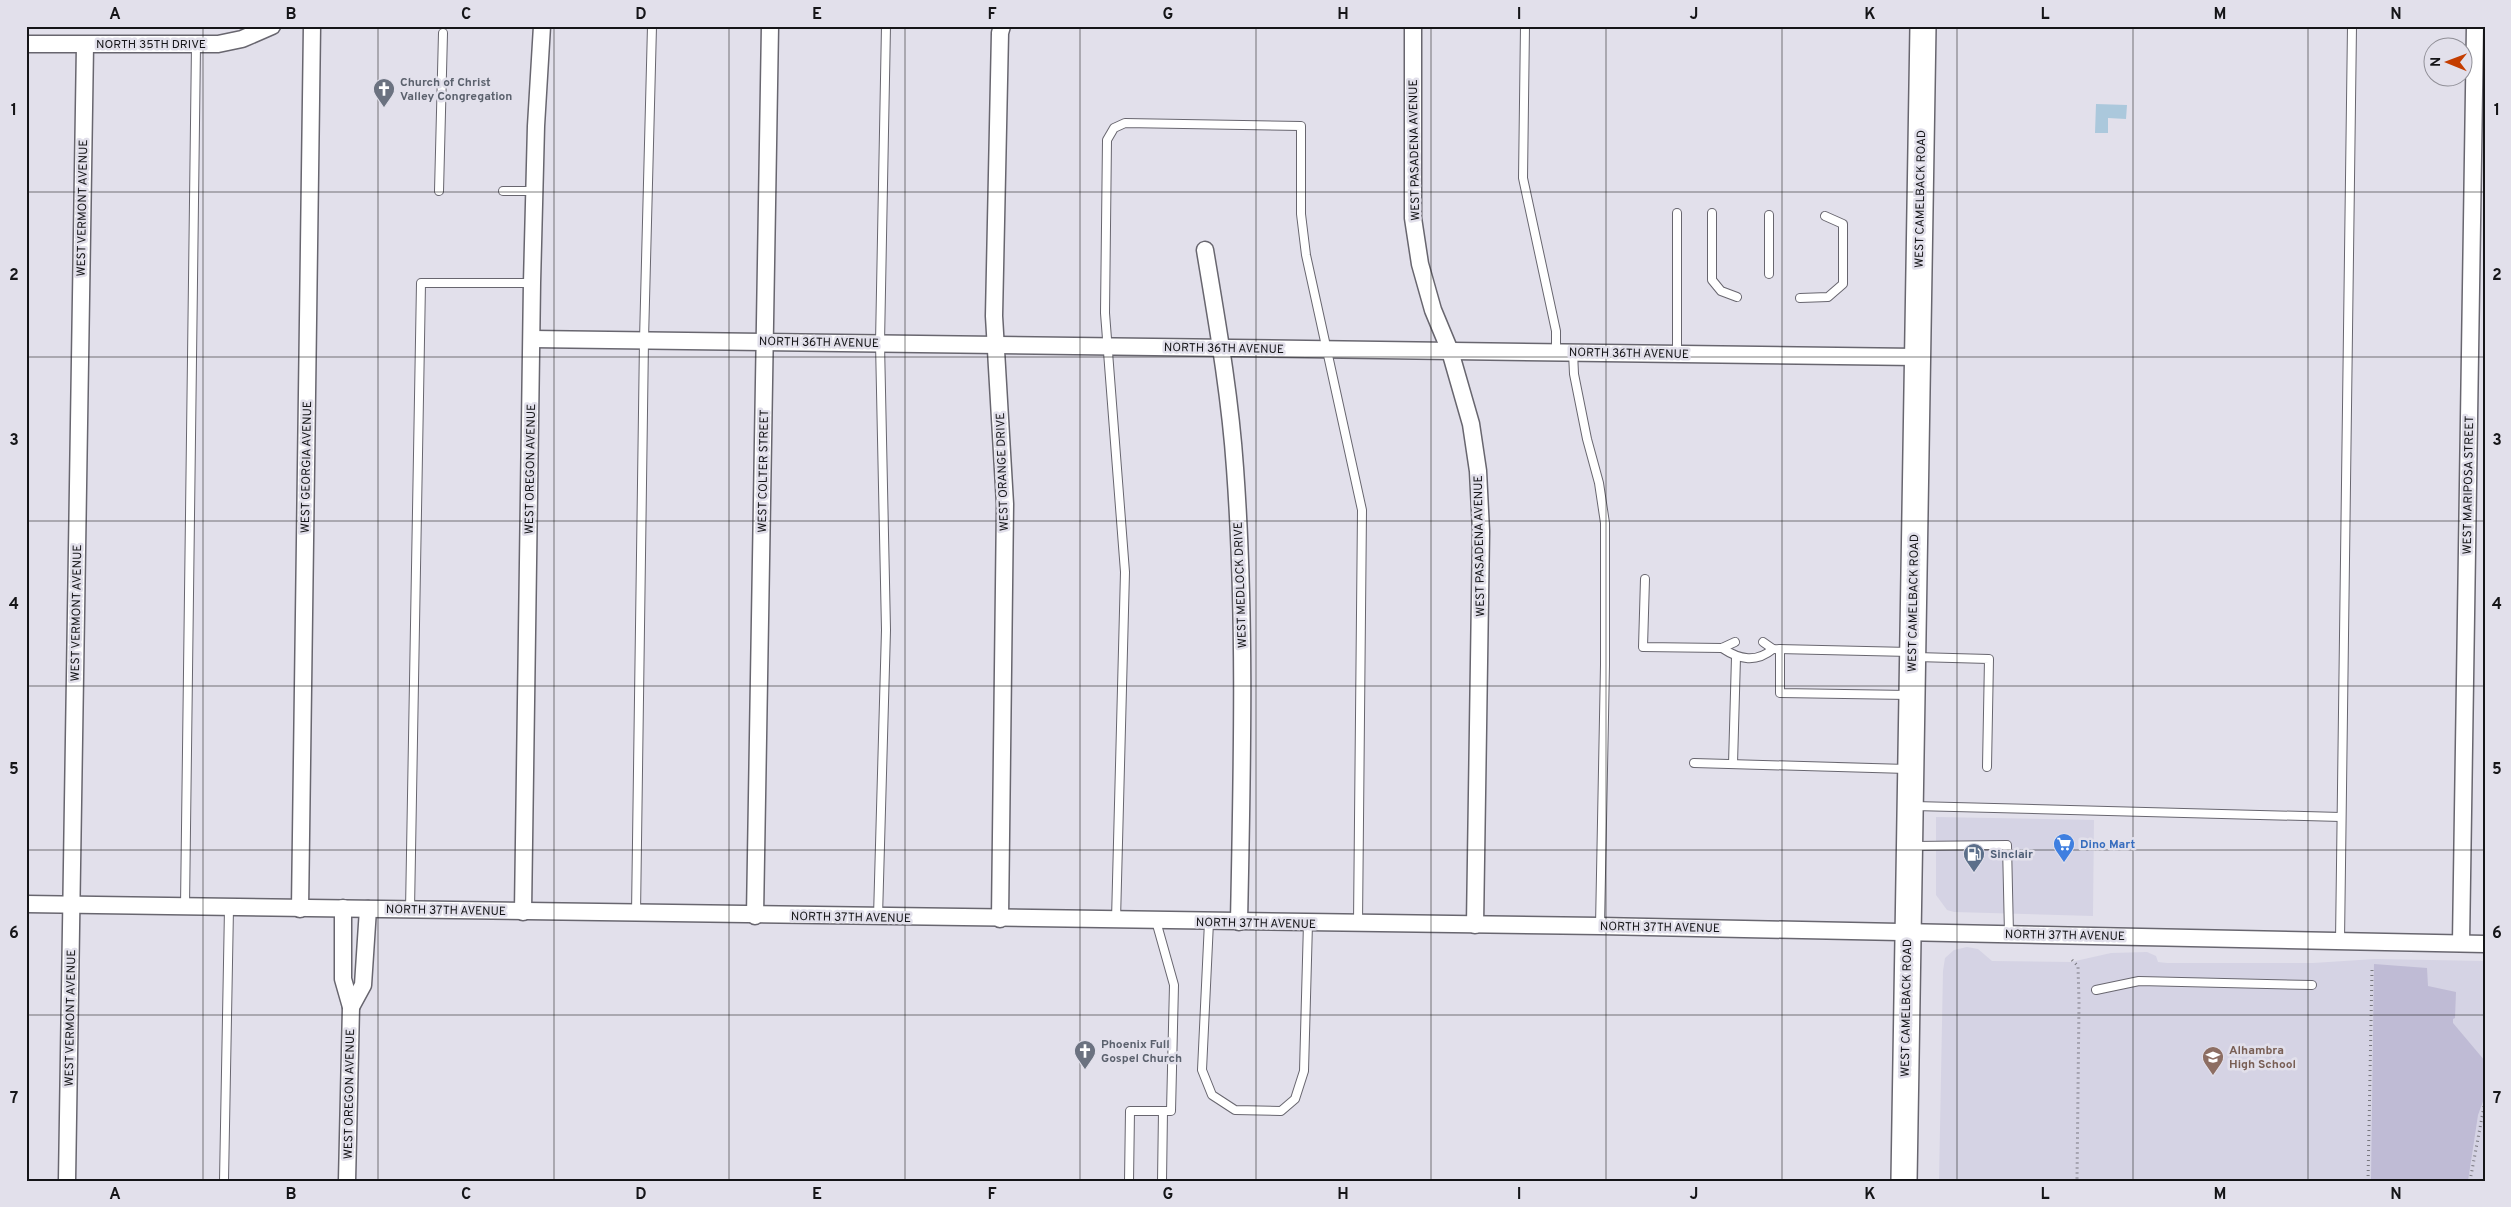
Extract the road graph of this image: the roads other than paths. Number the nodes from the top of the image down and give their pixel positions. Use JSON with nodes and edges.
{"nodes":[{"id":1,"x":272,"y":26,"type":"edge"},
{"id":2,"x":312,"y":26,"type":"edge"},
{"id":3,"x":542,"y":26,"type":"edge"},
{"id":4,"x":652,"y":26,"type":"edge"},
{"id":5,"x":770,"y":26,"type":"edge"},
{"id":6,"x":886,"y":26,"type":"edge"},
{"id":7,"x":1002,"y":26,"type":"edge"},
{"id":8,"x":1413,"y":26,"type":"edge"},
{"id":9,"x":1526,"y":26,"type":"edge"},
{"id":10,"x":1923,"y":26,"type":"edge"},
{"id":11,"x":2352,"y":26,"type":"edge"},
{"id":12,"x":2475,"y":26,"type":"edge"},
{"id":13,"x":443,"y":33,"type":"dead end"},
{"id":14,"x":26,"y":44,"type":"edge"},
{"id":15,"x":85,"y":44,"type":"junction"},
{"id":16,"x":196,"y":45,"type":"junction"},
{"id":17,"x":440,"y":191,"type":"dead end"},
{"id":18,"x":503,"y":191,"type":"dead end"},
{"id":19,"x":534,"y":191,"type":"junction"},
{"id":20,"x":1677,"y":213,"type":"dead end"},
{"id":21,"x":1712,"y":214,"type":"dead end"},
{"id":22,"x":1769,"y":215,"type":"dead end"},
{"id":23,"x":1826,"y":216,"type":"dead end"},
{"id":24,"x":1205,"y":250,"type":"dead end"},
{"id":25,"x":1769,"y":274,"type":"dead end"},
{"id":26,"x":532,"y":283,"type":"junction"},
{"id":27,"x":1737,"y":297,"type":"dead end"},
{"id":28,"x":1800,"y":298,"type":"dead end"},
{"id":29,"x":532,"y":338,"type":"junction"},
{"id":30,"x":644,"y":340,"type":"junction"},
{"id":31,"x":765,"y":342,"type":"junction"},
{"id":32,"x":880,"y":343,"type":"junction"},
{"id":33,"x":995,"y":345,"type":"junction"},
{"id":34,"x":1109,"y":346,"type":"junction"},
{"id":35,"x":1221,"y":348,"type":"junction"},
{"id":36,"x":1327,"y":349,"type":"junction"},
{"id":37,"x":1450,"y":351,"type":"junction"},
{"id":38,"x":1556,"y":352,"type":"junction"},
{"id":39,"x":1573,"y":352,"type":"junction"},
{"id":40,"x":1677,"y":354,"type":"junction"},
{"id":41,"x":1917,"y":357,"type":"junction"},
{"id":42,"x":1645,"y":579,"type":"dead end"},
{"id":43,"x":1735,"y":642,"type":"dead end"},
{"id":44,"x":1763,"y":642,"type":"dead end"},
{"id":45,"x":1722,"y":648,"type":"junction"},
{"id":46,"x":1777,"y":649,"type":"junction"},
{"id":47,"x":1912,"y":654,"type":"junction"},
{"id":48,"x":1736,"y":657,"type":"junction"},
{"id":49,"x":1911,"y":695,"type":"junction"},
{"id":50,"x":1694,"y":764,"type":"dead end"},
{"id":51,"x":1733,"y":764,"type":"junction"},
{"id":52,"x":1987,"y":767,"type":"dead end"},
{"id":53,"x":1910,"y":769,"type":"junction"},
{"id":54,"x":1910,"y":806,"type":"junction"},
{"id":55,"x":2342,"y":817,"type":"junction"},
{"id":56,"x":1909,"y":846,"type":"junction"},
{"id":57,"x":26,"y":904,"type":"edge"},
{"id":58,"x":72,"y":905,"type":"junction"},
{"id":59,"x":185,"y":907,"type":"junction"},
{"id":60,"x":229,"y":908,"type":"junction"},
{"id":61,"x":343,"y":908,"type":"junction"},
{"id":62,"x":300,"y":909,"type":"junction"},
{"id":63,"x":368,"y":909,"type":"junction"},
{"id":64,"x":410,"y":910,"type":"junction"},
{"id":65,"x":524,"y":912,"type":"junction"},
{"id":66,"x":636,"y":914,"type":"junction"},
{"id":67,"x":755,"y":916,"type":"junction"},
{"id":68,"x":878,"y":917,"type":"junction"},
{"id":69,"x":1000,"y":919,"type":"junction"},
{"id":70,"x":1116,"y":920,"type":"junction"},
{"id":71,"x":1156,"y":921,"type":"junction"},
{"id":72,"x":1209,"y":922,"type":"junction"},
{"id":73,"x":1239,"y":922,"type":"junction"},
{"id":74,"x":1308,"y":923,"type":"junction"},
{"id":75,"x":1358,"y":924,"type":"junction"},
{"id":76,"x":1475,"y":925,"type":"junction"},
{"id":77,"x":1600,"y":926,"type":"junction"},
{"id":78,"x":1908,"y":931,"type":"junction"},
{"id":79,"x":2009,"y":934,"type":"junction"},
{"id":80,"x":2340,"y":941,"type":"junction"},
{"id":81,"x":2461,"y":944,"type":"junction"},
{"id":82,"x":2485,"y":944,"type":"edge"},
{"id":83,"x":2312,"y":985,"type":"dead end"},
{"id":84,"x":2096,"y":990,"type":"dead end"},
{"id":85,"x":351,"y":1007,"type":"junction"},
{"id":86,"x":1163,"y":1111,"type":"junction"},
{"id":87,"x":67,"y":1181,"type":"edge"},
{"id":88,"x":224,"y":1181,"type":"edge"},
{"id":89,"x":347,"y":1181,"type":"edge"},
{"id":90,"x":1129,"y":1181,"type":"edge"},
{"id":91,"x":1162,"y":1181,"type":"edge"},
{"id":92,"x":1904,"y":1181,"type":"edge"}],
"edges":[{"from":1,"to":16,"type":"street","name":"NORTH 35TH DRIVE"},
{"from":2,"to":62,"type":"street","name":"WEST GEORGIA AVENUE"},
{"from":3,"to":19,"type":"street","name":"WEST OREGON AVENUE"},
{"from":4,"to":30,"type":"lane"},
{"from":5,"to":31,"type":"street","name":"WEST COLTER STREET"},
{"from":6,"to":32,"type":"lane"},
{"from":7,"to":33,"type":"street","name":"WEST ORANGE DRIVE"},
{"from":8,"to":37,"type":"street","name":"WEST PASADENA AVENUE"},
{"from":9,"to":38,"type":"lane"},
{"from":10,"to":41,"type":"main road","name":"WEST CAMELBACK ROAD"},
{"from":11,"to":55,"type":"lane"},
{"from":12,"to":81,"type":"street","name":"WEST MARIPOSA STREET"},
{"from":13,"to":17,"type":"lane"},
{"from":14,"to":15,"type":"street","name":"NORTH 35TH DRIVE"},
{"from":15,"to":16,"type":"street","name":"NORTH 35TH DRIVE"},
{"from":15,"to":58,"type":"street","name":"WEST VERMONT AVENUE"},
{"from":16,"to":59,"type":"lane"},
{"from":18,"to":19,"type":"lane"},
{"from":19,"to":26,"type":"street","name":"WEST OREGON AVENUE"},
{"from":20,"to":40,"type":"lane"},
{"from":21,"to":27,"type":"lane"},
{"from":22,"to":25,"type":"lane"},
{"from":23,"to":28,"type":"lane"},
{"from":24,"to":35,"type":"street","name":"WEST MEDLOCK DRIVE"},
{"from":26,"to":29,"type":"street","name":"WEST OREGON AVENUE"},
{"from":26,"to":64,"type":"lane"},
{"from":29,"to":30,"type":"street","name":"NORTH 36TH AVENUE"},
{"from":29,"to":65,"type":"street","name":"WEST OREGON AVENUE"},
{"from":30,"to":31,"type":"street","name":"NORTH 36TH AVENUE"},
{"from":30,"to":66,"type":"lane"},
{"from":31,"to":32,"type":"street","name":"NORTH 36TH AVENUE"},
{"from":31,"to":67,"type":"street","name":"WEST COLTER STREET"},
{"from":32,"to":33,"type":"street","name":"NORTH 36TH AVENUE"},
{"from":32,"to":68,"type":"lane"},
{"from":33,"to":34,"type":"street","name":"NORTH 36TH AVENUE"},
{"from":33,"to":69,"type":"street","name":"WEST ORANGE DRIVE"},
{"from":34,"to":35,"type":"street","name":"NORTH 36TH AVENUE"},
{"from":34,"to":36,"type":"lane"},
{"from":34,"to":70,"type":"lane"},
{"from":35,"to":36,"type":"street","name":"NORTH 36TH AVENUE"},
{"from":35,"to":73,"type":"street","name":"WEST MEDLOCK DRIVE"},
{"from":36,"to":37,"type":"street","name":"NORTH 36TH AVENUE"},
{"from":36,"to":75,"type":"lane"},
{"from":37,"to":38,"type":"street","name":"NORTH 36TH AVENUE"},
{"from":37,"to":76,"type":"street","name":"WEST PASADENA AVENUE"},
{"from":38,"to":39,"type":"street","name":"NORTH 36TH AVENUE"},
{"from":39,"to":40,"type":"street","name":"NORTH 36TH AVENUE"},
{"from":39,"to":77,"type":"lane"},
{"from":40,"to":41,"type":"street","name":"NORTH 36TH AVENUE"},
{"from":41,"to":47,"type":"main road","name":"WEST CAMELBACK ROAD"},
{"from":42,"to":45,"type":"lane"},
{"from":43,"to":45,"type":"lane"},
{"from":44,"to":46,"type":"lane"},
{"from":45,"to":48,"type":"lane"},
{"from":46,"to":47,"type":"lane"},
{"from":46,"to":48,"type":"lane"},
{"from":46,"to":49,"type":"lane"},
{"from":47,"to":49,"type":"main road","name":"WEST CAMELBACK ROAD"},
{"from":47,"to":52,"type":"lane"},
{"from":48,"to":51,"type":"lane"},
{"from":49,"to":53,"type":"main road","name":"WEST CAMELBACK ROAD"},
{"from":50,"to":51,"type":"lane"},
{"from":51,"to":53,"type":"lane"},
{"from":53,"to":54,"type":"main road","name":"WEST CAMELBACK ROAD"},
{"from":54,"to":55,"type":"lane"},
{"from":54,"to":56,"type":"main road","name":"WEST CAMELBACK ROAD"},
{"from":55,"to":80,"type":"lane"},
{"from":56,"to":78,"type":"main road","name":"WEST CAMELBACK ROAD"},
{"from":56,"to":79,"type":"lane"},
{"from":57,"to":58,"type":"street","name":"NORTH 37TH AVENUE"},
{"from":58,"to":59,"type":"street","name":"NORTH 37TH AVENUE"},
{"from":58,"to":87,"type":"street","name":"WEST VERMONT AVENUE"},
{"from":59,"to":60,"type":"street","name":"NORTH 37TH AVENUE"},
{"from":60,"to":62,"type":"street","name":"NORTH 37TH AVENUE"},
{"from":60,"to":88,"type":"lane"},
{"from":61,"to":62,"type":"street","name":"NORTH 37TH AVENUE"},
{"from":61,"to":63,"type":"street","name":"NORTH 37TH AVENUE"},
{"from":61,"to":85,"type":"street","name":"WEST OREGON AVENUE"},
{"from":63,"to":64,"type":"street","name":"NORTH 37TH AVENUE"},
{"from":63,"to":85,"type":"street","name":"WEST OREGON AVENUE"},
{"from":64,"to":65,"type":"street","name":"NORTH 37TH AVENUE"},
{"from":65,"to":66,"type":"street","name":"NORTH 37TH AVENUE"},
{"from":66,"to":67,"type":"street","name":"NORTH 37TH AVENUE"},
{"from":67,"to":68,"type":"street","name":"NORTH 37TH AVENUE"},
{"from":68,"to":69,"type":"street","name":"NORTH 37TH AVENUE"},
{"from":69,"to":70,"type":"street","name":"NORTH 37TH AVENUE"},
{"from":70,"to":71,"type":"street","name":"NORTH 37TH AVENUE"},
{"from":71,"to":72,"type":"street","name":"NORTH 37TH AVENUE"},
{"from":71,"to":86,"type":"lane"},
{"from":72,"to":73,"type":"street","name":"NORTH 37TH AVENUE"},
{"from":72,"to":74,"type":"lane"},
{"from":73,"to":74,"type":"street","name":"NORTH 37TH AVENUE"},
{"from":74,"to":75,"type":"street","name":"NORTH 37TH AVENUE"},
{"from":75,"to":76,"type":"street","name":"NORTH 37TH AVENUE"},
{"from":76,"to":77,"type":"street","name":"NORTH 37TH AVENUE"},
{"from":77,"to":78,"type":"street","name":"NORTH 37TH AVENUE"},
{"from":78,"to":79,"type":"street","name":"NORTH 37TH AVENUE"},
{"from":78,"to":92,"type":"main road","name":"WEST CAMELBACK ROAD"},
{"from":79,"to":80,"type":"street","name":"NORTH 37TH AVENUE"},
{"from":80,"to":81,"type":"street","name":"NORTH 37TH AVENUE"},
{"from":81,"to":82,"type":"street","name":"NORTH 37TH AVENUE"},
{"from":83,"to":84,"type":"lane"},
{"from":85,"to":89,"type":"street","name":"WEST OREGON AVENUE"},
{"from":86,"to":90,"type":"lane"},
{"from":86,"to":91,"type":"lane"}]}
